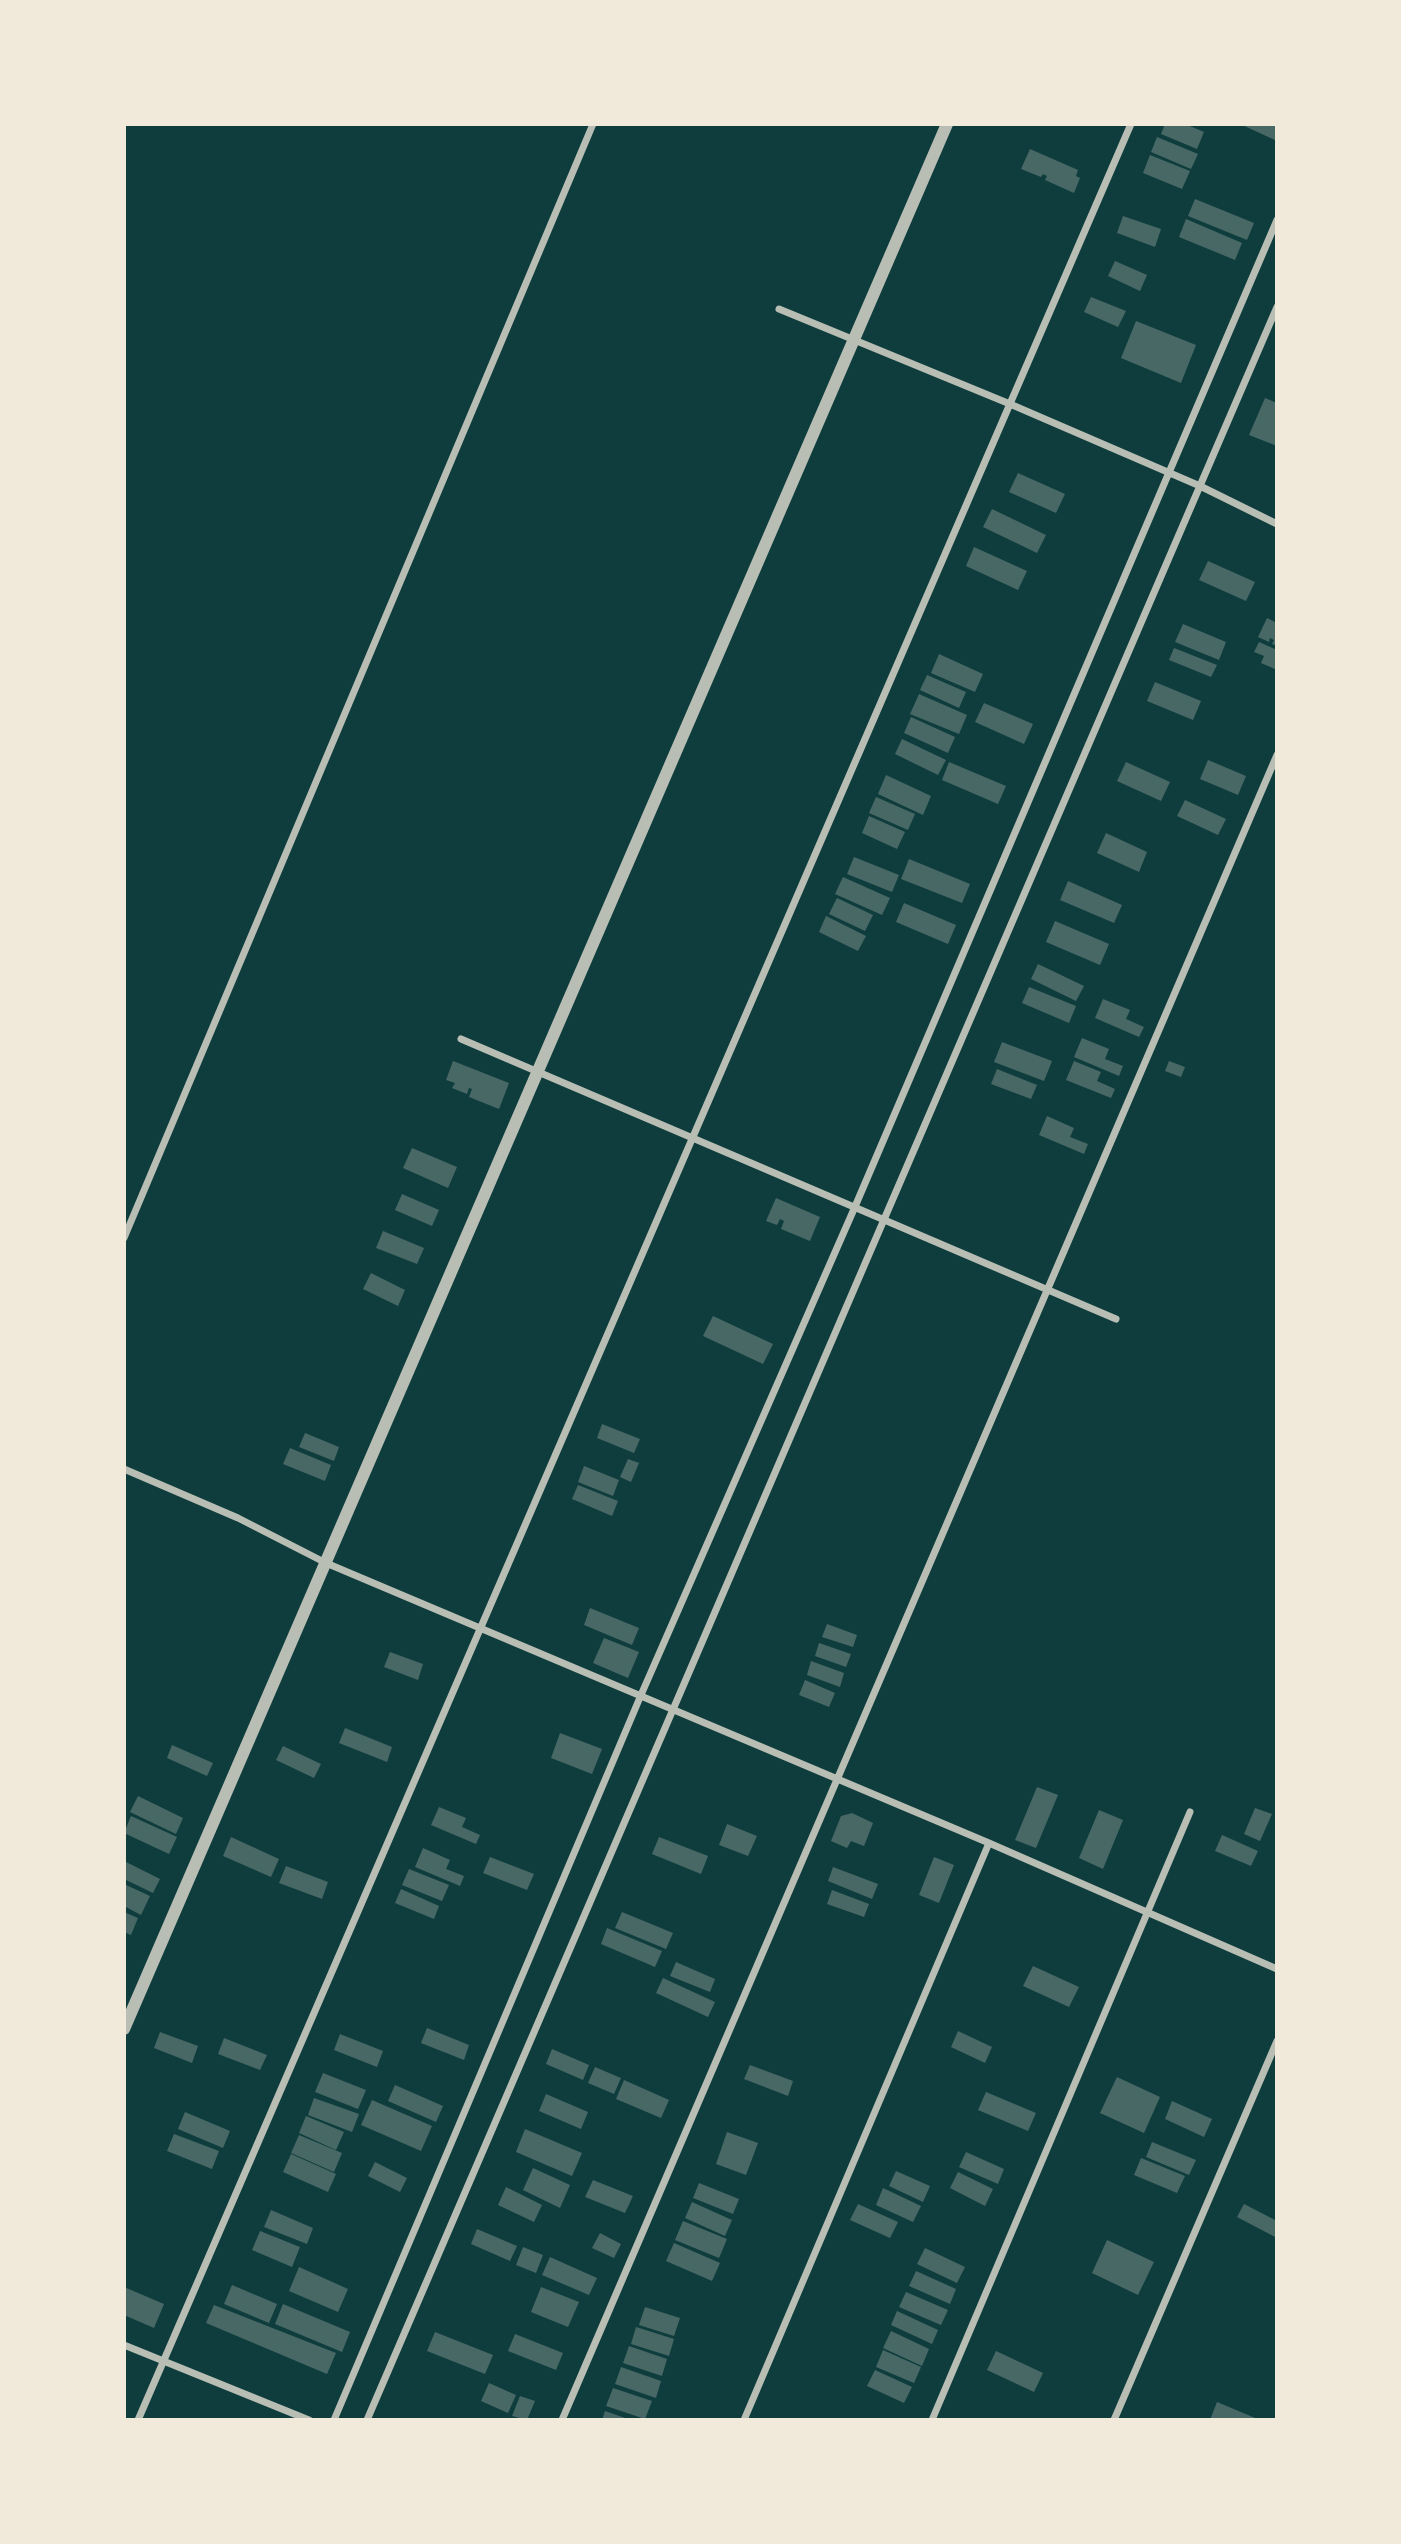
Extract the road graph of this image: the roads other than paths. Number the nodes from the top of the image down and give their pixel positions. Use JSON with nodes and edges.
{"nodes":[{"id":1,"x":593,"y":124,"type":"edge"},
{"id":2,"x":947,"y":124,"type":"edge"},
{"id":3,"x":1131,"y":124,"type":"edge"},
{"id":4,"x":1277,"y":220,"type":"edge"},
{"id":5,"x":1277,"y":307,"type":"edge"},
{"id":6,"x":779,"y":309,"type":"dead end"},
{"id":7,"x":854,"y":340,"type":"junction"},
{"id":8,"x":1010,"y":404,"type":"junction"},
{"id":9,"x":1168,"y":472,"type":"junction"},
{"id":10,"x":1200,"y":486,"type":"junction"},
{"id":11,"x":1277,"y":524,"type":"edge"},
{"id":12,"x":1277,"y":755,"type":"edge"},
{"id":13,"x":461,"y":1039,"type":"dead end"},
{"id":14,"x":538,"y":1072,"type":"junction"},
{"id":15,"x":692,"y":1139,"type":"junction"},
{"id":16,"x":854,"y":1209,"type":"junction"},
{"id":17,"x":883,"y":1221,"type":"junction"},
{"id":18,"x":124,"y":1238,"type":"edge"},
{"id":19,"x":1048,"y":1292,"type":"junction"},
{"id":20,"x":1116,"y":1319,"type":"dead end"},
{"id":21,"x":124,"y":1469,"type":"edge"},
{"id":22,"x":326,"y":1563,"type":"junction"},
{"id":23,"x":481,"y":1628,"type":"junction"},
{"id":24,"x":642,"y":1695,"type":"junction"},
{"id":25,"x":673,"y":1711,"type":"junction"},
{"id":26,"x":840,"y":1779,"type":"junction"},
{"id":27,"x":1190,"y":1812,"type":"dead end"},
{"id":28,"x":989,"y":1843,"type":"junction"},
{"id":29,"x":1148,"y":1913,"type":"junction"},
{"id":30,"x":1277,"y":1969,"type":"edge"},
{"id":31,"x":124,"y":2029,"type":"edge"},
{"id":32,"x":1277,"y":2041,"type":"edge"},
{"id":33,"x":124,"y":2344,"type":"edge"},
{"id":34,"x":163,"y":2361,"type":"junction"},
{"id":35,"x":138,"y":2420,"type":"edge"},
{"id":36,"x":309,"y":2420,"type":"edge"},
{"id":37,"x":334,"y":2420,"type":"edge"},
{"id":38,"x":367,"y":2420,"type":"edge"},
{"id":39,"x":562,"y":2420,"type":"edge"},
{"id":40,"x":744,"y":2420,"type":"edge"},
{"id":41,"x":932,"y":2420,"type":"edge"},
{"id":42,"x":1114,"y":2420,"type":"edge"}],
"edges":[{"from":1,"to":18,"type":"street"},
{"from":2,"to":7,"type":"street"},
{"from":3,"to":8,"type":"street"},
{"from":4,"to":9,"type":"street"},
{"from":5,"to":10,"type":"street"},
{"from":6,"to":7,"type":"street"},
{"from":7,"to":8,"type":"street"},
{"from":7,"to":14,"type":"street"},
{"from":8,"to":9,"type":"street"},
{"from":8,"to":15,"type":"street"},
{"from":9,"to":10,"type":"street"},
{"from":9,"to":16,"type":"street"},
{"from":10,"to":11,"type":"street"},
{"from":10,"to":17,"type":"street"},
{"from":12,"to":19,"type":"street"},
{"from":13,"to":14,"type":"street"},
{"from":14,"to":15,"type":"street"},
{"from":14,"to":22,"type":"street"},
{"from":15,"to":16,"type":"street"},
{"from":15,"to":23,"type":"street"},
{"from":16,"to":17,"type":"street"},
{"from":16,"to":24,"type":"street"},
{"from":17,"to":19,"type":"street"},
{"from":17,"to":25,"type":"street"},
{"from":19,"to":20,"type":"street"},
{"from":19,"to":26,"type":"street"},
{"from":21,"to":22,"type":"street"},
{"from":22,"to":23,"type":"street"},
{"from":22,"to":31,"type":"street"},
{"from":23,"to":24,"type":"street"},
{"from":23,"to":34,"type":"street"},
{"from":24,"to":25,"type":"street"},
{"from":24,"to":37,"type":"street"},
{"from":25,"to":26,"type":"street"},
{"from":25,"to":38,"type":"street"},
{"from":26,"to":28,"type":"street"},
{"from":26,"to":39,"type":"street"},
{"from":27,"to":29,"type":"street"},
{"from":28,"to":29,"type":"street"},
{"from":28,"to":40,"type":"street"},
{"from":29,"to":30,"type":"street"},
{"from":29,"to":41,"type":"street"},
{"from":32,"to":42,"type":"street"},
{"from":33,"to":34,"type":"street"},
{"from":34,"to":35,"type":"street"},
{"from":34,"to":36,"type":"street"}]}
